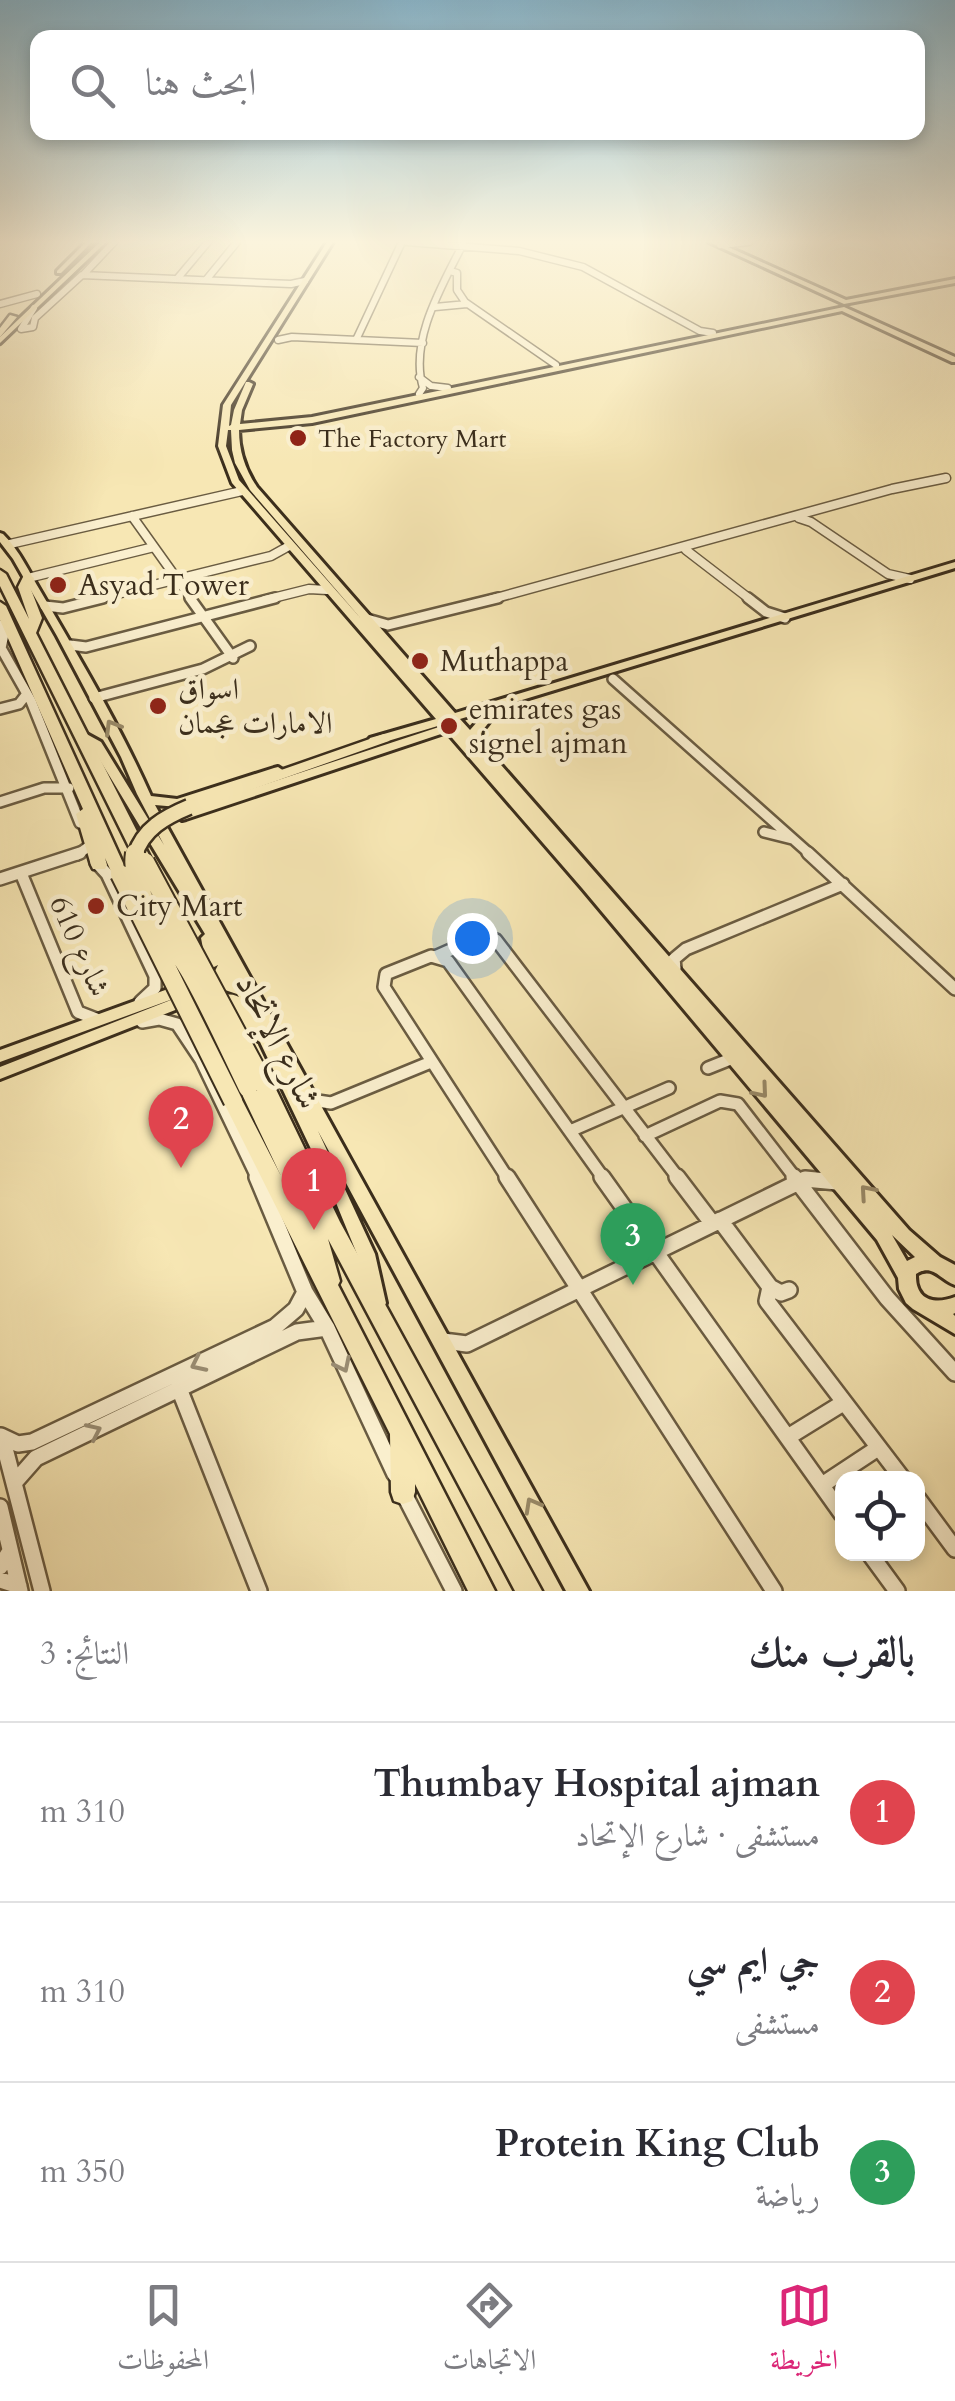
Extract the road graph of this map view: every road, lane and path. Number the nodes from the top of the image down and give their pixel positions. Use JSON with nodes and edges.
{"nodes":[{"id":1,"x":24,"y":316,"type":"edge"},
{"id":2,"x":29,"y":316,"type":"edge"},
{"id":3,"x":36,"y":316,"type":"edge"},
{"id":4,"x":283,"y":316,"type":"edge"},
{"id":5,"x":284,"y":316,"type":"edge"},
{"id":6,"x":293,"y":316,"type":"edge"},
{"id":7,"x":368,"y":316,"type":"edge"},
{"id":8,"x":432,"y":316,"type":"edge"},
{"id":9,"x":484,"y":316,"type":"edge"},
{"id":10,"x":672,"y":316,"type":"edge"},
{"id":11,"x":789,"y":316,"type":"edge"},
{"id":12,"x":794,"y":316,"type":"edge"},
{"id":13,"x":867,"y":316,"type":"edge"},
{"id":14,"x":875,"y":316,"type":"edge"},
{"id":15,"x":13,"y":318,"type":"edge"},
{"id":16,"x":700,"y":333,"type":"junction"},
{"id":17,"x":282,"y":334,"type":"junction"},
{"id":18,"x":0,"y":335,"type":"edge"},
{"id":19,"x":679,"y":339,"type":"junction"},
{"id":20,"x":356,"y":340,"type":"junction"},
{"id":21,"x":423,"y":343,"type":"junction"},
{"id":22,"x":656,"y":348,"type":"junction"},
{"id":23,"x":955,"y":357,"type":"edge"},
{"id":24,"x":550,"y":364,"type":"junction"},
{"id":25,"x":418,"y":376,"type":"junction"},
{"id":26,"x":526,"y":376,"type":"junction"},
{"id":27,"x":448,"y":388,"type":"junction"},
{"id":28,"x":419,"y":394,"type":"junction"},
{"id":29,"x":236,"y":411,"type":"junction"},
{"id":30,"x":277,"y":424,"type":"junction"},
{"id":31,"x":228,"y":427,"type":"junction"},
{"id":32,"x":236,"y":445,"type":"junction"},
{"id":33,"x":950,"y":477,"type":"edge"},
{"id":34,"x":242,"y":492,"type":"junction"},
{"id":35,"x":132,"y":516,"type":"junction"},
{"id":36,"x":811,"y":518,"type":"junction"},
{"id":37,"x":5,"y":540,"type":"edge"},
{"id":38,"x":289,"y":546,"type":"junction"},
{"id":39,"x":154,"y":547,"type":"junction"},
{"id":40,"x":686,"y":550,"type":"junction"},
{"id":41,"x":270,"y":556,"type":"junction"},
{"id":42,"x":299,"y":558,"type":"junction"},
{"id":43,"x":955,"y":568,"type":"edge"},
{"id":44,"x":0,"y":574,"type":"edge"},
{"id":45,"x":33,"y":578,"type":"junction"},
{"id":46,"x":177,"y":580,"type":"junction"},
{"id":47,"x":889,"y":580,"type":"junction"},
{"id":48,"x":318,"y":587,"type":"junction"},
{"id":49,"x":0,"y":606,"type":"edge"},
{"id":50,"x":54,"y":610,"type":"junction"},
{"id":51,"x":204,"y":616,"type":"junction"},
{"id":52,"x":767,"y":618,"type":"junction"},
{"id":53,"x":366,"y":619,"type":"junction"},
{"id":54,"x":424,"y":621,"type":"junction"},
{"id":55,"x":0,"y":624,"type":"edge"},
{"id":56,"x":381,"y":636,"type":"junction"},
{"id":57,"x":10,"y":642,"type":"edge"},
{"id":58,"x":250,"y":646,"type":"dead end"},
{"id":59,"x":77,"y":649,"type":"junction"},
{"id":60,"x":233,"y":658,"type":"junction"},
{"id":61,"x":650,"y":659,"type":"junction"},
{"id":62,"x":621,"y":680,"type":"junction"},
{"id":63,"x":100,"y":694,"type":"junction"},
{"id":64,"x":26,"y":695,"type":"junction"},
{"id":65,"x":432,"y":702,"type":"junction"},
{"id":66,"x":0,"y":709,"type":"edge"},
{"id":67,"x":482,"y":713,"type":"junction"},
{"id":68,"x":450,"y":723,"type":"junction"},
{"id":69,"x":416,"y":733,"type":"junction"},
{"id":70,"x":81,"y":735,"type":"junction"},
{"id":71,"x":384,"y":738,"type":"joint"},
{"id":72,"x":470,"y":746,"type":"junction"},
{"id":73,"x":100,"y":751,"type":"junction"},
{"id":74,"x":63,"y":774,"type":"junction"},
{"id":75,"x":139,"y":779,"type":"junction"},
{"id":76,"x":44,"y":788,"type":"junction"},
{"id":77,"x":69,"y":788,"type":"junction"},
{"id":78,"x":86,"y":796,"type":"junction"},
{"id":79,"x":148,"y":800,"type":"junction"},
{"id":80,"x":0,"y":802,"type":"edge"},
{"id":81,"x":181,"y":809,"type":"junction"},
{"id":82,"x":764,"y":832,"type":"dead end"},
{"id":83,"x":795,"y":840,"type":"junction"},
{"id":84,"x":168,"y":845,"type":"junction"},
{"id":85,"x":93,"y":856,"type":"junction"},
{"id":86,"x":20,"y":873,"type":"junction"},
{"id":87,"x":0,"y":879,"type":"edge"},
{"id":88,"x":843,"y":884,"type":"junction"},
{"id":89,"x":209,"y":934,"type":"junction"},
{"id":90,"x":147,"y":956,"type":"junction"},
{"id":91,"x":437,"y":956,"type":"junction"},
{"id":92,"x":227,"y":960,"type":"junction"},
{"id":93,"x":675,"y":968,"type":"junction"},
{"id":94,"x":217,"y":982,"type":"junction"},
{"id":95,"x":955,"y":988,"type":"edge"},
{"id":96,"x":242,"y":990,"type":"junction"},
{"id":97,"x":115,"y":1016,"type":"junction"},
{"id":98,"x":80,"y":1036,"type":"junction"},
{"id":99,"x":262,"y":1037,"type":"junction"},
{"id":100,"x":1,"y":1055,"type":"edge"},
{"id":101,"x":733,"y":1058,"type":"junction"},
{"id":102,"x":201,"y":1060,"type":"junction"},
{"id":103,"x":431,"y":1062,"type":"junction"},
{"id":104,"x":708,"y":1068,"type":"dead end"},
{"id":105,"x":0,"y":1073,"type":"edge"},
{"id":106,"x":668,"y":1088,"type":"dead end"},
{"id":107,"x":248,"y":1092,"type":"junction"},
{"id":108,"x":311,"y":1100,"type":"junction"},
{"id":109,"x":331,"y":1102,"type":"junction"},
{"id":110,"x":623,"y":1108,"type":"junction"},
{"id":111,"x":320,"y":1117,"type":"junction"},
{"id":112,"x":570,"y":1131,"type":"junction"},
{"id":113,"x":644,"y":1136,"type":"junction"},
{"id":114,"x":816,"y":1158,"type":"junction"},
{"id":115,"x":802,"y":1180,"type":"junction"},
{"id":116,"x":837,"y":1182,"type":"junction"},
{"id":117,"x":266,"y":1196,"type":"junction"},
{"id":118,"x":366,"y":1202,"type":"junction"},
{"id":119,"x":290,"y":1219,"type":"junction"},
{"id":120,"x":716,"y":1221,"type":"junction"},
{"id":121,"x":359,"y":1238,"type":"junction"},
{"id":122,"x":656,"y":1250,"type":"junction"},
{"id":123,"x":942,"y":1263,"type":"edge"},
{"id":124,"x":906,"y":1275,"type":"junction"},
{"id":125,"x":955,"y":1277,"type":"edge"},
{"id":126,"x":770,"y":1287,"type":"junction"},
{"id":127,"x":580,"y":1288,"type":"junction"},
{"id":128,"x":789,"y":1290,"type":"dead end"},
{"id":129,"x":305,"y":1292,"type":"junction"},
{"id":130,"x":330,"y":1295,"type":"junction"},
{"id":131,"x":377,"y":1305,"type":"junction"},
{"id":132,"x":955,"y":1305,"type":"edge"},
{"id":133,"x":928,"y":1308,"type":"junction"},
{"id":134,"x":955,"y":1326,"type":"edge"},
{"id":135,"x":327,"y":1328,"type":"junction"},
{"id":136,"x":277,"y":1333,"type":"junction"},
{"id":137,"x":442,"y":1340,"type":"junction"},
{"id":138,"x":467,"y":1344,"type":"junction"},
{"id":139,"x":455,"y":1364,"type":"junction"},
{"id":140,"x":955,"y":1373,"type":"edge"},
{"id":141,"x":180,"y":1391,"type":"junction"},
{"id":142,"x":843,"y":1403,"type":"junction"},
{"id":143,"x":401,"y":1432,"type":"junction"},
{"id":144,"x":1,"y":1434,"type":"edge"},
{"id":145,"x":788,"y":1437,"type":"junction"},
{"id":146,"x":45,"y":1445,"type":"junction"},
{"id":147,"x":878,"y":1448,"type":"junction"},
{"id":148,"x":896,"y":1471,"type":"edge"},
{"id":149,"x":14,"y":1483,"type":"junction"},
{"id":150,"x":822,"y":1485,"type":"junction"},
{"id":151,"x":403,"y":1492,"type":"junction"},
{"id":152,"x":835,"y":1504,"type":"edge"},
{"id":153,"x":0,"y":1507,"type":"edge"},
{"id":154,"x":925,"y":1508,"type":"edge"},
{"id":155,"x":955,"y":1549,"type":"edge"},
{"id":156,"x":10,"y":1550,"type":"junction"},
{"id":157,"x":875,"y":1561,"type":"edge"},
{"id":158,"x":0,"y":1567,"type":"edge"},
{"id":159,"x":0,"y":1580,"type":"edge"},
{"id":160,"x":20,"y":1588,"type":"edge"},
{"id":161,"x":42,"y":1591,"type":"edge"},
{"id":162,"x":259,"y":1591,"type":"edge"},
{"id":163,"x":454,"y":1591,"type":"edge"},
{"id":164,"x":482,"y":1591,"type":"edge"},
{"id":165,"x":530,"y":1591,"type":"edge"},
{"id":166,"x":578,"y":1591,"type":"edge"},
{"id":167,"x":774,"y":1591,"type":"edge"},
{"id":168,"x":897,"y":1591,"type":"edge"}],
"edges":[{"from":1,"to":18,"type":"main road"},
{"from":2,"to":3,"type":"street"},
{"from":4,"to":31,"type":"main road"},
{"from":5,"to":17,"type":"main road"},
{"from":6,"to":17,"type":"main road"},
{"from":7,"to":20,"type":"street"},
{"from":8,"to":21,"type":"street"},
{"from":9,"to":24,"type":"street"},
{"from":10,"to":16,"type":"street"},
{"from":11,"to":16,"type":"main road"},
{"from":12,"to":22,"type":"main road"},
{"from":13,"to":23,"type":"main road"},
{"from":14,"to":23,"type":"main road"},
{"from":15,"to":18,"type":"highway"},
{"from":16,"to":19,"type":"main road"},
{"from":17,"to":20,"type":"street"},
{"from":17,"to":29,"type":"main road"},
{"from":19,"to":22,"type":"main road"},
{"from":19,"to":24,"type":"main road"},
{"from":20,"to":21,"type":"street"},
{"from":21,"to":25,"type":"street"},
{"from":22,"to":26,"type":"main road"},
{"from":24,"to":26,"type":"main road"},
{"from":24,"to":27,"type":"main road"},
{"from":25,"to":27,"type":"street"},
{"from":25,"to":28,"type":"street"},
{"from":26,"to":30,"type":"main road"},
{"from":27,"to":28,"type":"main road"},
{"from":28,"to":30,"type":"main road"},
{"from":29,"to":30,"type":"main road"},
{"from":29,"to":31,"type":"main road"},
{"from":30,"to":31,"type":"main road"},
{"from":30,"to":32,"type":"main road"},
{"from":31,"to":32,"type":"main road"},
{"from":31,"to":34,"type":"main road"},
{"from":32,"to":53,"type":"main road"},
{"from":33,"to":36,"type":"street"},
{"from":33,"to":54,"type":"street"},
{"from":34,"to":35,"type":"street"},
{"from":34,"to":38,"type":"main road"},
{"from":35,"to":37,"type":"street"},
{"from":35,"to":39,"type":"street"},
{"from":36,"to":40,"type":"street"},
{"from":36,"to":47,"type":"street"},
{"from":37,"to":45,"type":"main road"},
{"from":38,"to":41,"type":"street"},
{"from":38,"to":42,"type":"main road"},
{"from":39,"to":45,"type":"street"},
{"from":39,"to":46,"type":"street"},
{"from":40,"to":52,"type":"street"},
{"from":40,"to":54,"type":"street"},
{"from":41,"to":42,"type":"street"},
{"from":41,"to":46,"type":"street"},
{"from":42,"to":48,"type":"main road"},
{"from":43,"to":47,"type":"main road"},
{"from":43,"to":62,"type":"main road"},
{"from":44,"to":57,"type":"highway","name":"شارع الإتحاد"},
{"from":45,"to":50,"type":"main road"},
{"from":45,"to":57,"type":"highway"},
{"from":46,"to":50,"type":"street"},
{"from":46,"to":51,"type":"street"},
{"from":47,"to":52,"type":"main road"},
{"from":48,"to":51,"type":"street"},
{"from":48,"to":65,"type":"main road"},
{"from":49,"to":57,"type":"highway","name":"شارع الإتحاد"},
{"from":50,"to":59,"type":"main road"},
{"from":51,"to":59,"type":"street"},
{"from":51,"to":60,"type":"street"},
{"from":52,"to":61,"type":"main road"},
{"from":53,"to":54,"type":"street"},
{"from":53,"to":56,"type":"main road"},
{"from":54,"to":56,"type":"street"},
{"from":55,"to":57,"type":"street"},
{"from":56,"to":65,"type":"main road"},
{"from":57,"to":64,"type":"street"},
{"from":57,"to":70,"type":"highway","name":"شارع الإتحاد"},
{"from":57,"to":78,"type":"highway","name":"شارع الإتحاد"},
{"from":58,"to":60,"type":"street"},
{"from":59,"to":63,"type":"main road"},
{"from":60,"to":63,"type":"street"},
{"from":61,"to":62,"type":"main road"},
{"from":61,"to":67,"type":"main road"},
{"from":62,"to":67,"type":"main road"},
{"from":62,"to":83,"type":"street"},
{"from":75,"to":63,"type":"main road","one_way":true},
{"from":64,"to":66,"type":"street"},
{"from":64,"to":74,"type":"street"},
{"from":65,"to":67,"type":"main road"},
{"from":65,"to":68,"type":"main road"},
{"from":65,"to":69,"type":"main road"},
{"from":67,"to":68,"type":"main road"},
{"from":67,"to":72,"type":"main road"},
{"from":68,"to":69,"type":"main road"},
{"from":68,"to":72,"type":"main road"},
{"from":69,"to":71,"type":"main road"},
{"from":69,"to":72,"type":"main road"},
{"from":69,"to":81,"type":"main road"},
{"from":70,"to":73,"type":"main road"},
{"from":70,"to":107,"type":"highway","name":"شارع الإتحاد","bridge":true},
{"from":71,"to":81,"type":"highway"},
{"from":72,"to":93,"type":"main road"},
{"from":72,"to":101,"type":"main road"},
{"from":73,"to":75,"type":"main road"},
{"from":73,"to":84,"type":"main road"},
{"from":74,"to":76,"type":"street"},
{"from":74,"to":77,"type":"street"},
{"from":75,"to":79,"type":"main road"},
{"from":76,"to":77,"type":"street"},
{"from":76,"to":80,"type":"street"},
{"from":77,"to":85,"type":"street"},
{"from":78,"to":85,"type":"highway"},
{"from":78,"to":107,"type":"highway","name":"شارع الإتحاد","bridge":true},
{"from":79,"to":81,"type":"main road"},
{"from":79,"to":84,"type":"main road"},
{"from":81,"to":84,"type":"main road"},
{"from":81,"to":107,"type":"highway","bridge":true},
{"from":82,"to":83,"type":"street"},
{"from":83,"to":88,"type":"street"},
{"from":84,"to":89,"type":"main road"},
{"from":84,"to":108,"type":"main road"},
{"from":85,"to":86,"type":"street"},
{"from":85,"to":90,"type":"street"},
{"from":86,"to":87,"type":"street"},
{"from":86,"to":97,"type":"street","name":"شارع 610"},
{"from":88,"to":93,"type":"street"},
{"from":88,"to":95,"type":"street"},
{"from":89,"to":90,"type":"main road"},
{"from":89,"to":92,"type":"main road"},
{"from":90,"to":97,"type":"street"},
{"from":91,"to":103,"type":"street"},
{"from":91,"to":110,"type":"street"},
{"from":91,"to":112,"type":"street"},
{"from":92,"to":94,"type":"main road"},
{"from":92,"to":96,"type":"main road"},
{"from":123,"to":93,"type":"main road","one_way":true},
{"from":94,"to":96,"type":"main road"},
{"from":94,"to":97,"type":"main road"},
{"from":94,"to":98,"type":"main road"},
{"from":96,"to":99,"type":"main road"},
{"from":97,"to":98,"type":"main road"},
{"from":98,"to":100,"type":"main road"},
{"from":98,"to":102,"type":"street"},
{"from":98,"to":105,"type":"main road"},
{"from":99,"to":102,"type":"main road"},
{"from":99,"to":121,"type":"main road"},
{"from":101,"to":104,"type":"street"},
{"from":101,"to":114,"type":"main road","one_way":true},
{"from":102,"to":117,"type":"street"},
{"from":103,"to":109,"type":"street"},
{"from":103,"to":127,"type":"street"},
{"from":106,"to":110,"type":"street"},
{"from":107,"to":119,"type":"highway","name":"شارع الإتحاد"},
{"from":107,"to":130,"type":"highway"},
{"from":107,"to":131,"type":"highway","name":"شارع الإتحاد"},
{"from":108,"to":109,"type":"street"},
{"from":108,"to":111,"type":"main road"},
{"from":109,"to":111,"type":"street"},
{"from":110,"to":112,"type":"street"},
{"from":110,"to":113,"type":"street"},
{"from":111,"to":118,"type":"main road"},
{"from":112,"to":122,"type":"street"},
{"from":113,"to":115,"type":"street"},
{"from":113,"to":120,"type":"street"},
{"from":114,"to":115,"type":"street"},
{"from":114,"to":116,"type":"main road"},
{"from":115,"to":116,"type":"street"},
{"from":115,"to":120,"type":"street"},
{"from":115,"to":140,"type":"street"},
{"from":116,"to":124,"type":"main road"},
{"from":117,"to":119,"type":"highway"},
{"from":117,"to":129,"type":"street"},
{"from":118,"to":121,"type":"main road"},
{"from":118,"to":137,"type":"main road"},
{"from":119,"to":130,"type":"highway","name":"شارع الإتحاد"},
{"from":120,"to":122,"type":"street"},
{"from":120,"to":126,"type":"street"},
{"from":121,"to":131,"type":"main road"},
{"from":122,"to":127,"type":"street"},
{"from":122,"to":145,"type":"street"},
{"from":123,"to":124,"type":"main road"},
{"from":123,"to":125,"type":"main road"},
{"from":124,"to":133,"type":"main road"},
{"from":126,"to":128,"type":"street"},
{"from":126,"to":142,"type":"street"},
{"from":127,"to":138,"type":"street"},
{"from":127,"to":167,"type":"street"},
{"from":129,"to":135,"type":"street"},
{"from":129,"to":136,"type":"street"},
{"from":130,"to":143,"type":"highway","name":"شارع الإتحاد"},
{"from":131,"to":165,"type":"highway","name":"شارع الإتحاد"},
{"from":132,"to":133,"type":"main road"},
{"from":133,"to":134,"type":"main road"},
{"from":135,"to":136,"type":"street"},
{"from":135,"to":151,"type":"street","one_way":true},
{"from":136,"to":141,"type":"street"},
{"from":136,"to":146,"type":"street","one_way":true},
{"from":137,"to":138,"type":"street"},
{"from":137,"to":139,"type":"main road"},
{"from":138,"to":139,"type":"street"},
{"from":166,"to":139,"type":"main road","one_way":true},
{"from":146,"to":141,"type":"street","one_way":true},
{"from":141,"to":162,"type":"street"},
{"from":142,"to":145,"type":"street"},
{"from":142,"to":147,"type":"street"},
{"from":143,"to":151,"type":"highway"},
{"from":143,"to":164,"type":"highway","name":"شارع الإتحاد"},
{"from":144,"to":146,"type":"street"},
{"from":144,"to":149,"type":"street"},
{"from":145,"to":150,"type":"street"},
{"from":146,"to":149,"type":"street"},
{"from":147,"to":148,"type":"street"},
{"from":147,"to":150,"type":"street"},
{"from":149,"to":161,"type":"street"},
{"from":150,"to":152,"type":"street"},
{"from":151,"to":163,"type":"street"},
{"from":153,"to":156,"type":"street"},
{"from":154,"to":155,"type":"street"},
{"from":156,"to":158,"type":"street"},
{"from":156,"to":160,"type":"street"},
{"from":157,"to":168,"type":"street"},
{"from":159,"to":160,"type":"street"}]}
